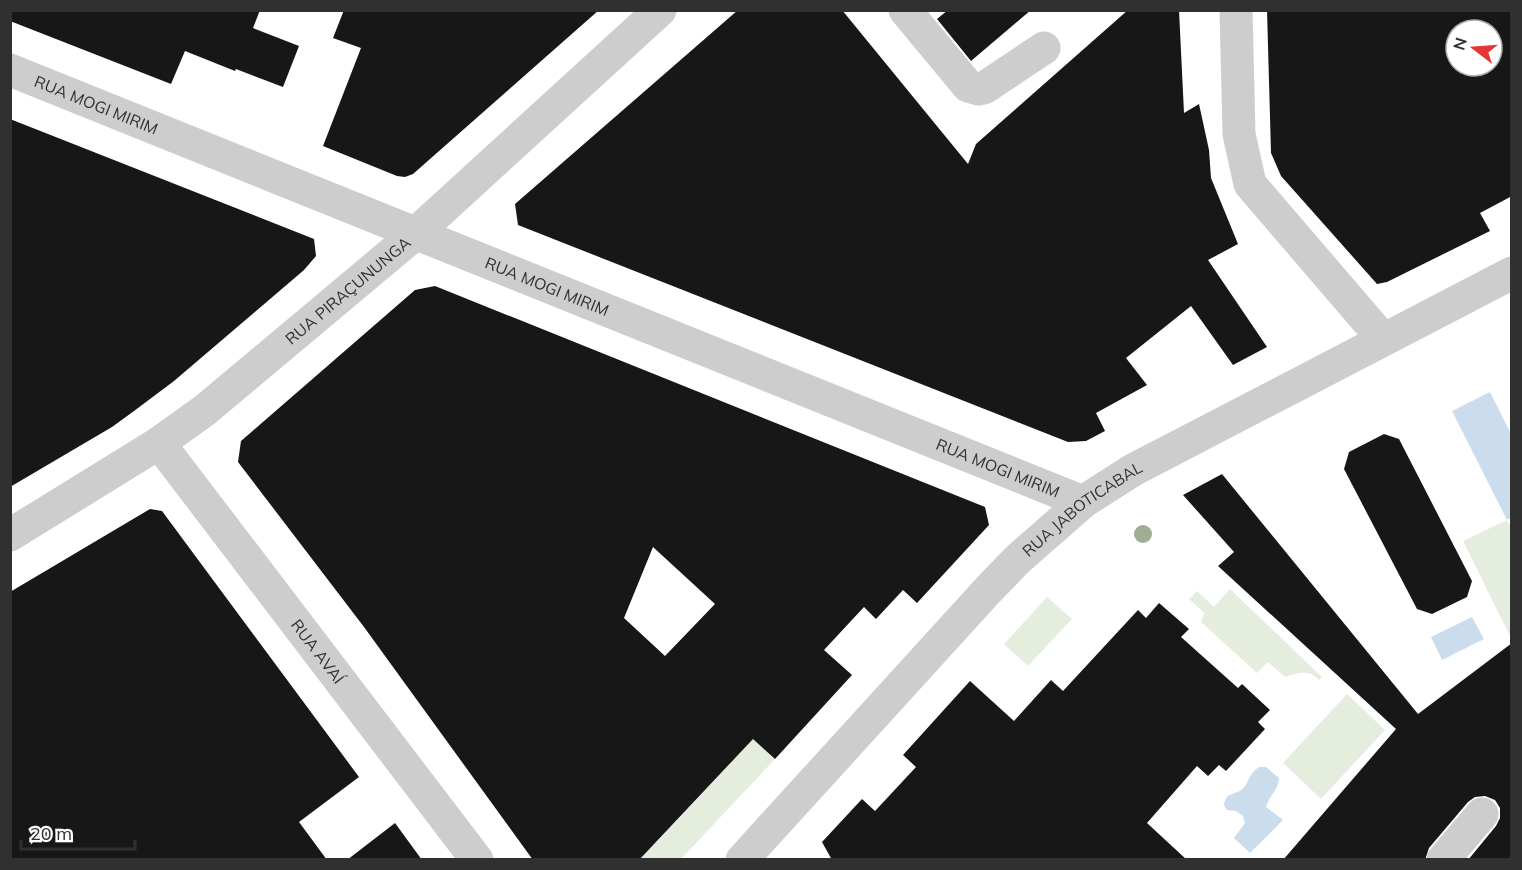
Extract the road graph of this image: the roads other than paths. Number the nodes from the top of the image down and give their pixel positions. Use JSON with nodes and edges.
{"nodes":[{"id":1,"x":660,"y":10,"type":"edge"},
{"id":2,"x":905,"y":10,"type":"edge"},
{"id":3,"x":1236,"y":10,"type":"edge"},
{"id":4,"x":1044,"y":48,"type":"dead end"},
{"id":5,"x":10,"y":70,"type":"edge"},
{"id":6,"x":414,"y":234,"type":"junction"},
{"id":7,"x":1512,"y":273,"type":"edge"},
{"id":8,"x":1383,"y":339,"type":"junction"},
{"id":9,"x":159,"y":443,"type":"junction"},
{"id":10,"x":1083,"y":502,"type":"junction"},
{"id":11,"x":10,"y":535,"type":"edge"},
{"id":12,"x":1482,"y":814,"type":"dead end"},
{"id":13,"x":477,"y":860,"type":"edge"},
{"id":14,"x":742,"y":860,"type":"edge"},
{"id":15,"x":1443,"y":860,"type":"edge"}],
"edges":[{"from":1,"to":6,"type":"street","name":"RUA PIRAÇUNUNGA"},
{"from":2,"to":4,"type":"street"},
{"from":3,"to":8,"type":"street"},
{"from":5,"to":6,"type":"street","name":"RUA MOGI MIRIM"},
{"from":6,"to":9,"type":"street","name":"RUA PIRAÇUNUNGA"},
{"from":6,"to":10,"type":"street","name":"RUA MOGI MIRIM"},
{"from":7,"to":8,"type":"street","name":"RUA JABOTICABAL"},
{"from":8,"to":10,"type":"street","name":"RUA JABOTICABAL"},
{"from":9,"to":11,"type":"street","name":"RUA PIRAÇUNUNGA"},
{"from":9,"to":13,"type":"street","name":"RUA AVAÍ"},
{"from":10,"to":14,"type":"street","name":"RUA JABOTICABAL"},
{"from":12,"to":15,"type":"street"}]}
